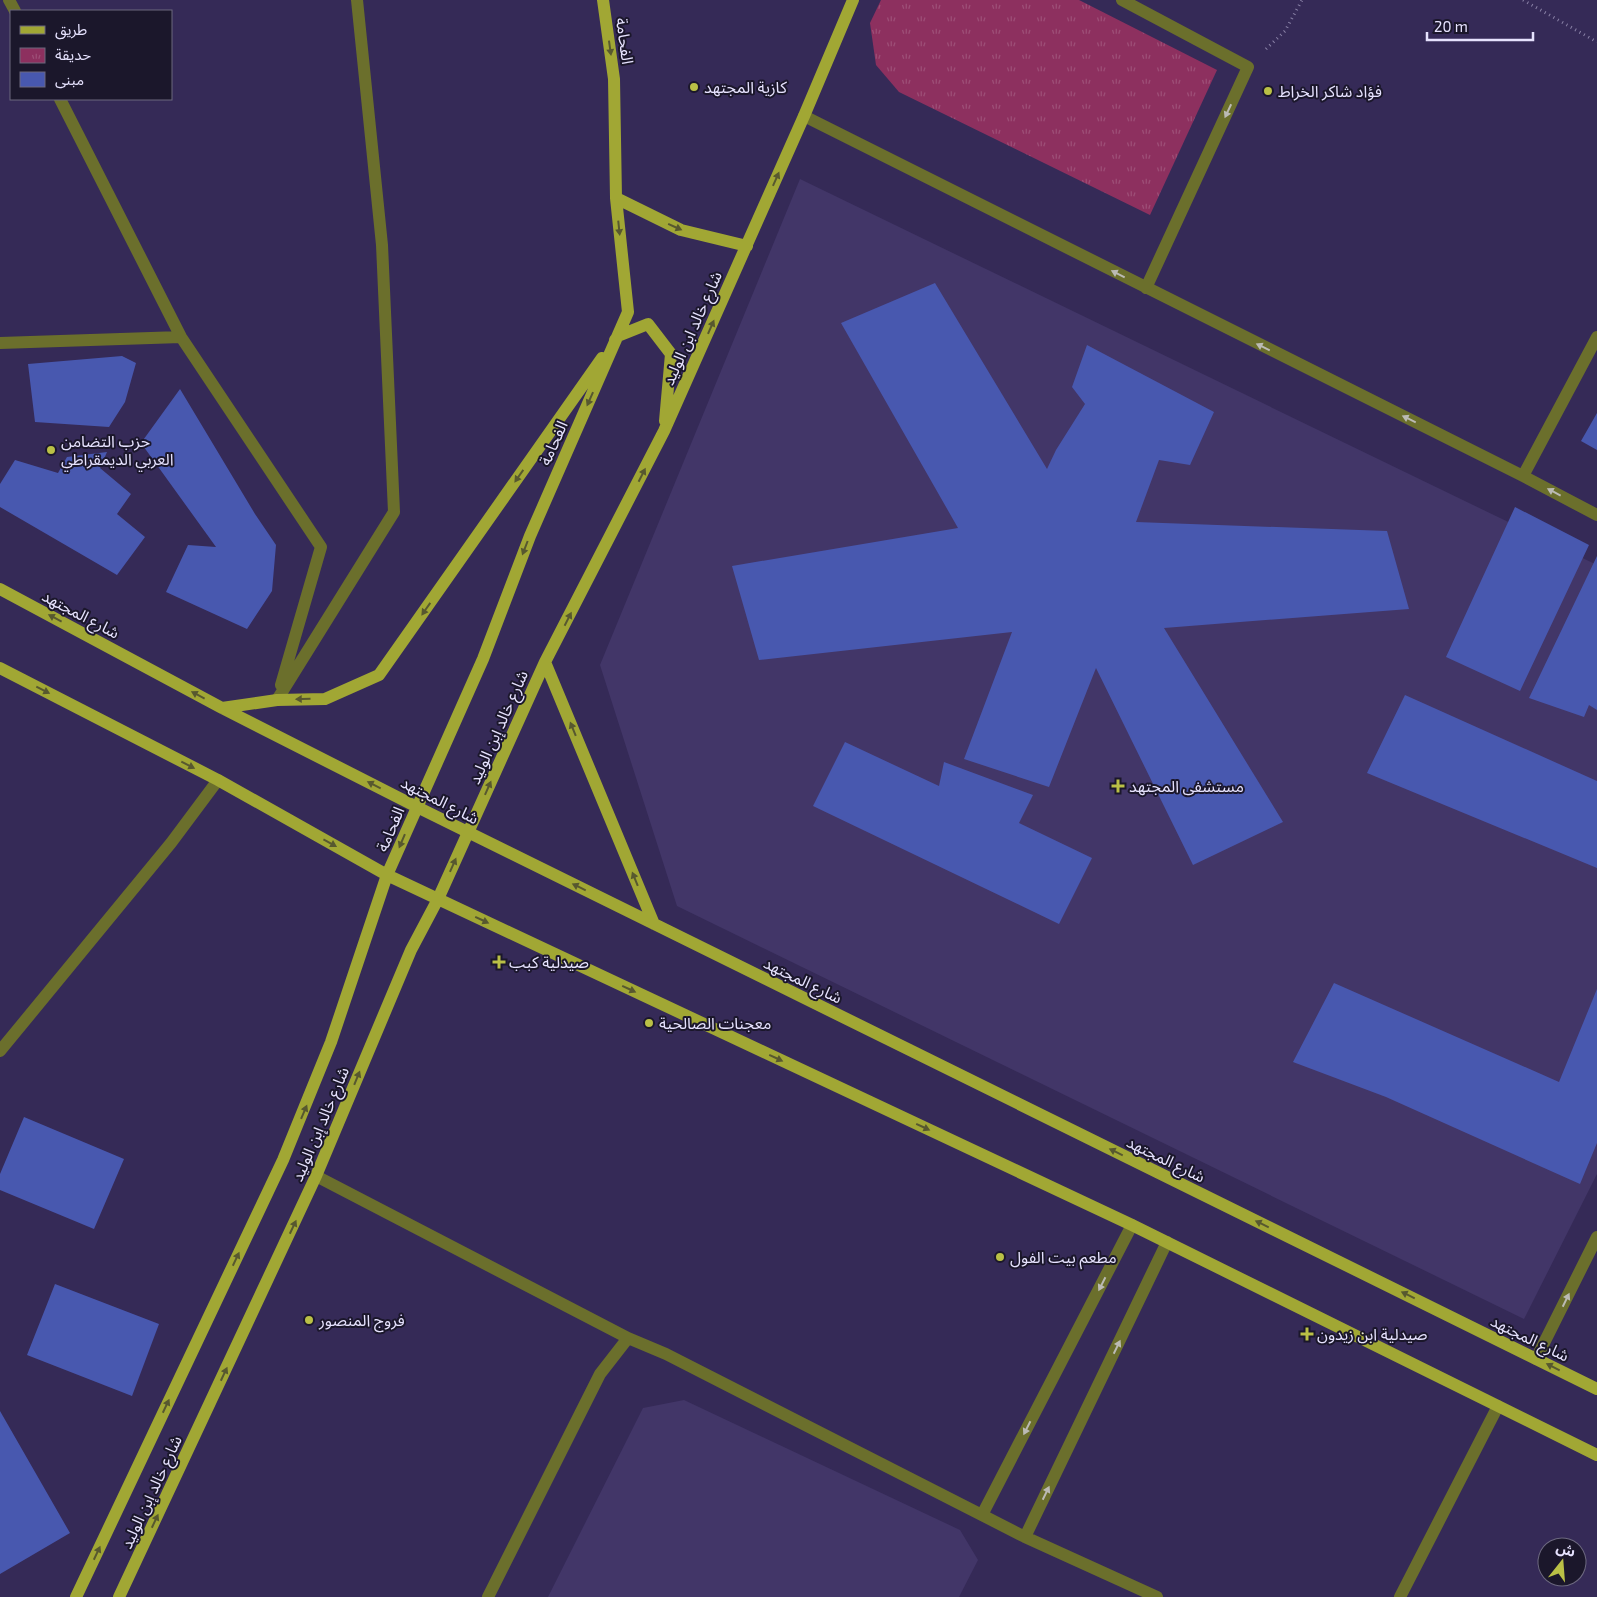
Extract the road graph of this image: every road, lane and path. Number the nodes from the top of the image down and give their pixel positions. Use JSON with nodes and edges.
{"nodes":[{"id":1,"x":357,"y":0,"type":"edge"},
{"id":2,"x":604,"y":0,"type":"edge"},
{"id":3,"x":852,"y":0,"type":"edge"},
{"id":4,"x":1122,"y":0,"type":"edge"},
{"id":5,"x":1302,"y":0,"type":"edge"},
{"id":6,"x":1522,"y":0,"type":"edge"},
{"id":7,"x":1597,"y":42,"type":"edge"},
{"id":8,"x":1248,"y":67,"type":"junction"},
{"id":9,"x":61,"y":100,"type":"edge"},
{"id":10,"x":804,"y":116,"type":"junction"},
{"id":11,"x":616,"y":198,"type":"junction"},
{"id":12,"x":746,"y":246,"type":"junction"},
{"id":13,"x":1146,"y":288,"type":"junction"},
{"id":14,"x":181,"y":336,"type":"junction"},
{"id":15,"x":618,"y":336,"type":"junction"},
{"id":16,"x":1597,"y":337,"type":"edge"},
{"id":17,"x":0,"y":343,"type":"edge"},
{"id":18,"x":664,"y":431,"type":"junction"},
{"id":19,"x":1523,"y":476,"type":"junction"},
{"id":20,"x":1597,"y":515,"type":"edge"},
{"id":21,"x":0,"y":589,"type":"edge"},
{"id":22,"x":545,"y":662,"type":"junction"},
{"id":23,"x":0,"y":668,"type":"edge"},
{"id":24,"x":277,"y":700,"type":"junction"},
{"id":25,"x":222,"y":708,"type":"junction"},
{"id":26,"x":218,"y":780,"type":"junction"},
{"id":27,"x":417,"y":807,"type":"junction"},
{"id":28,"x":468,"y":832,"type":"junction"},
{"id":29,"x":387,"y":875,"type":"junction"},
{"id":30,"x":438,"y":899,"type":"junction"},
{"id":31,"x":654,"y":924,"type":"junction"},
{"id":32,"x":0,"y":1051,"type":"edge"},
{"id":33,"x":316,"y":1176,"type":"junction"},
{"id":34,"x":1132,"y":1225,"type":"junction"},
{"id":35,"x":1597,"y":1237,"type":"edge"},
{"id":36,"x":1167,"y":1242,"type":"junction"},
{"id":37,"x":628,"y":1338,"type":"junction"},
{"id":38,"x":1536,"y":1359,"type":"junction"},
{"id":39,"x":1597,"y":1389,"type":"edge"},
{"id":40,"x":1498,"y":1406,"type":"junction"},
{"id":41,"x":1597,"y":1455,"type":"edge"},
{"id":42,"x":982,"y":1515,"type":"junction"},
{"id":43,"x":1025,"y":1537,"type":"junction"},
{"id":44,"x":76,"y":1597,"type":"edge"},
{"id":45,"x":119,"y":1597,"type":"edge"},
{"id":46,"x":488,"y":1597,"type":"edge"},
{"id":47,"x":1157,"y":1597,"type":"edge"},
{"id":48,"x":1400,"y":1597,"type":"edge"}],
"edges":[{"from":1,"to":24,"type":"street"},
{"from":2,"to":11,"type":"main road","name":"الفحامة","one_way":true},
{"from":3,"to":10,"type":"main road","name":"شارع خالد ابن الوليد"},
{"from":4,"to":8,"type":"street"},
{"from":5,"to":8,"type":"path"},
{"from":6,"to":7,"type":"path"},
{"from":8,"to":13,"type":"street","one_way":true},
{"from":9,"to":14,"type":"street"},
{"from":12,"to":10,"type":"main road","name":"شارع خالد ابن الوليد","one_way":true},
{"from":13,"to":10,"type":"street","one_way":true},
{"from":11,"to":12,"type":"main road","one_way":true},
{"from":11,"to":15,"type":"main road","name":"الفحامة","one_way":true},
{"from":18,"to":12,"type":"main road","name":"شارع خالد ابن الوليد","one_way":true},
{"from":19,"to":13,"type":"street","one_way":true},
{"from":14,"to":17,"type":"street"},
{"from":14,"to":24,"type":"street"},
{"from":15,"to":18,"type":"main road"},
{"from":15,"to":24,"type":"main road","one_way":true},
{"from":15,"to":27,"type":"main road","name":"الفحامة","one_way":true},
{"from":16,"to":19,"type":"street"},
{"from":22,"to":18,"type":"main road","name":"شارع خالد ابن الوليد","one_way":true},
{"from":20,"to":19,"type":"street","one_way":true},
{"from":25,"to":21,"type":"main road","name":"شارع المجتهد","one_way":true},
{"from":28,"to":22,"type":"main road","name":"شارع خالد إبن الوليد","one_way":true},
{"from":31,"to":22,"type":"main road","one_way":true},
{"from":23,"to":26,"type":"main road","one_way":true},
{"from":24,"to":25,"type":"main road"},
{"from":27,"to":25,"type":"main road","name":"شارع المجتهد","one_way":true},
{"from":26,"to":29,"type":"main road","one_way":true},
{"from":26,"to":32,"type":"street"},
{"from":27,"to":28,"type":"main road","name":"شارع المجتهد"},
{"from":27,"to":29,"type":"main road","name":"الفحامة","one_way":true},
{"from":30,"to":28,"type":"main road","name":"شارع خالد إبن الوليد","one_way":true},
{"from":31,"to":28,"type":"main road","name":"شارع المجتهد","one_way":true},
{"from":29,"to":30,"type":"main road"},
{"from":44,"to":29,"type":"main road","name":"شارع خالد إبن الوليد","one_way":true},
{"from":33,"to":30,"type":"main road","name":"شارع خالد إبن الوليد","one_way":true},
{"from":30,"to":34,"type":"main road","one_way":true},
{"from":38,"to":31,"type":"main road","name":"شارع المجتهد","one_way":true},
{"from":33,"to":37,"type":"street"},
{"from":45,"to":33,"type":"main road","name":"شارع خالد إبن الوليد","one_way":true},
{"from":34,"to":36,"type":"main road"},
{"from":34,"to":42,"type":"street","one_way":true},
{"from":38,"to":35,"type":"street","one_way":true},
{"from":36,"to":40,"type":"main road"},
{"from":43,"to":36,"type":"street","one_way":true},
{"from":37,"to":42,"type":"street"},
{"from":37,"to":46,"type":"street"},
{"from":39,"to":38,"type":"main road","name":"شارع المجتهد","one_way":true},
{"from":40,"to":41,"type":"main road"},
{"from":40,"to":48,"type":"street"},
{"from":42,"to":43,"type":"street"},
{"from":43,"to":47,"type":"street"}]}
